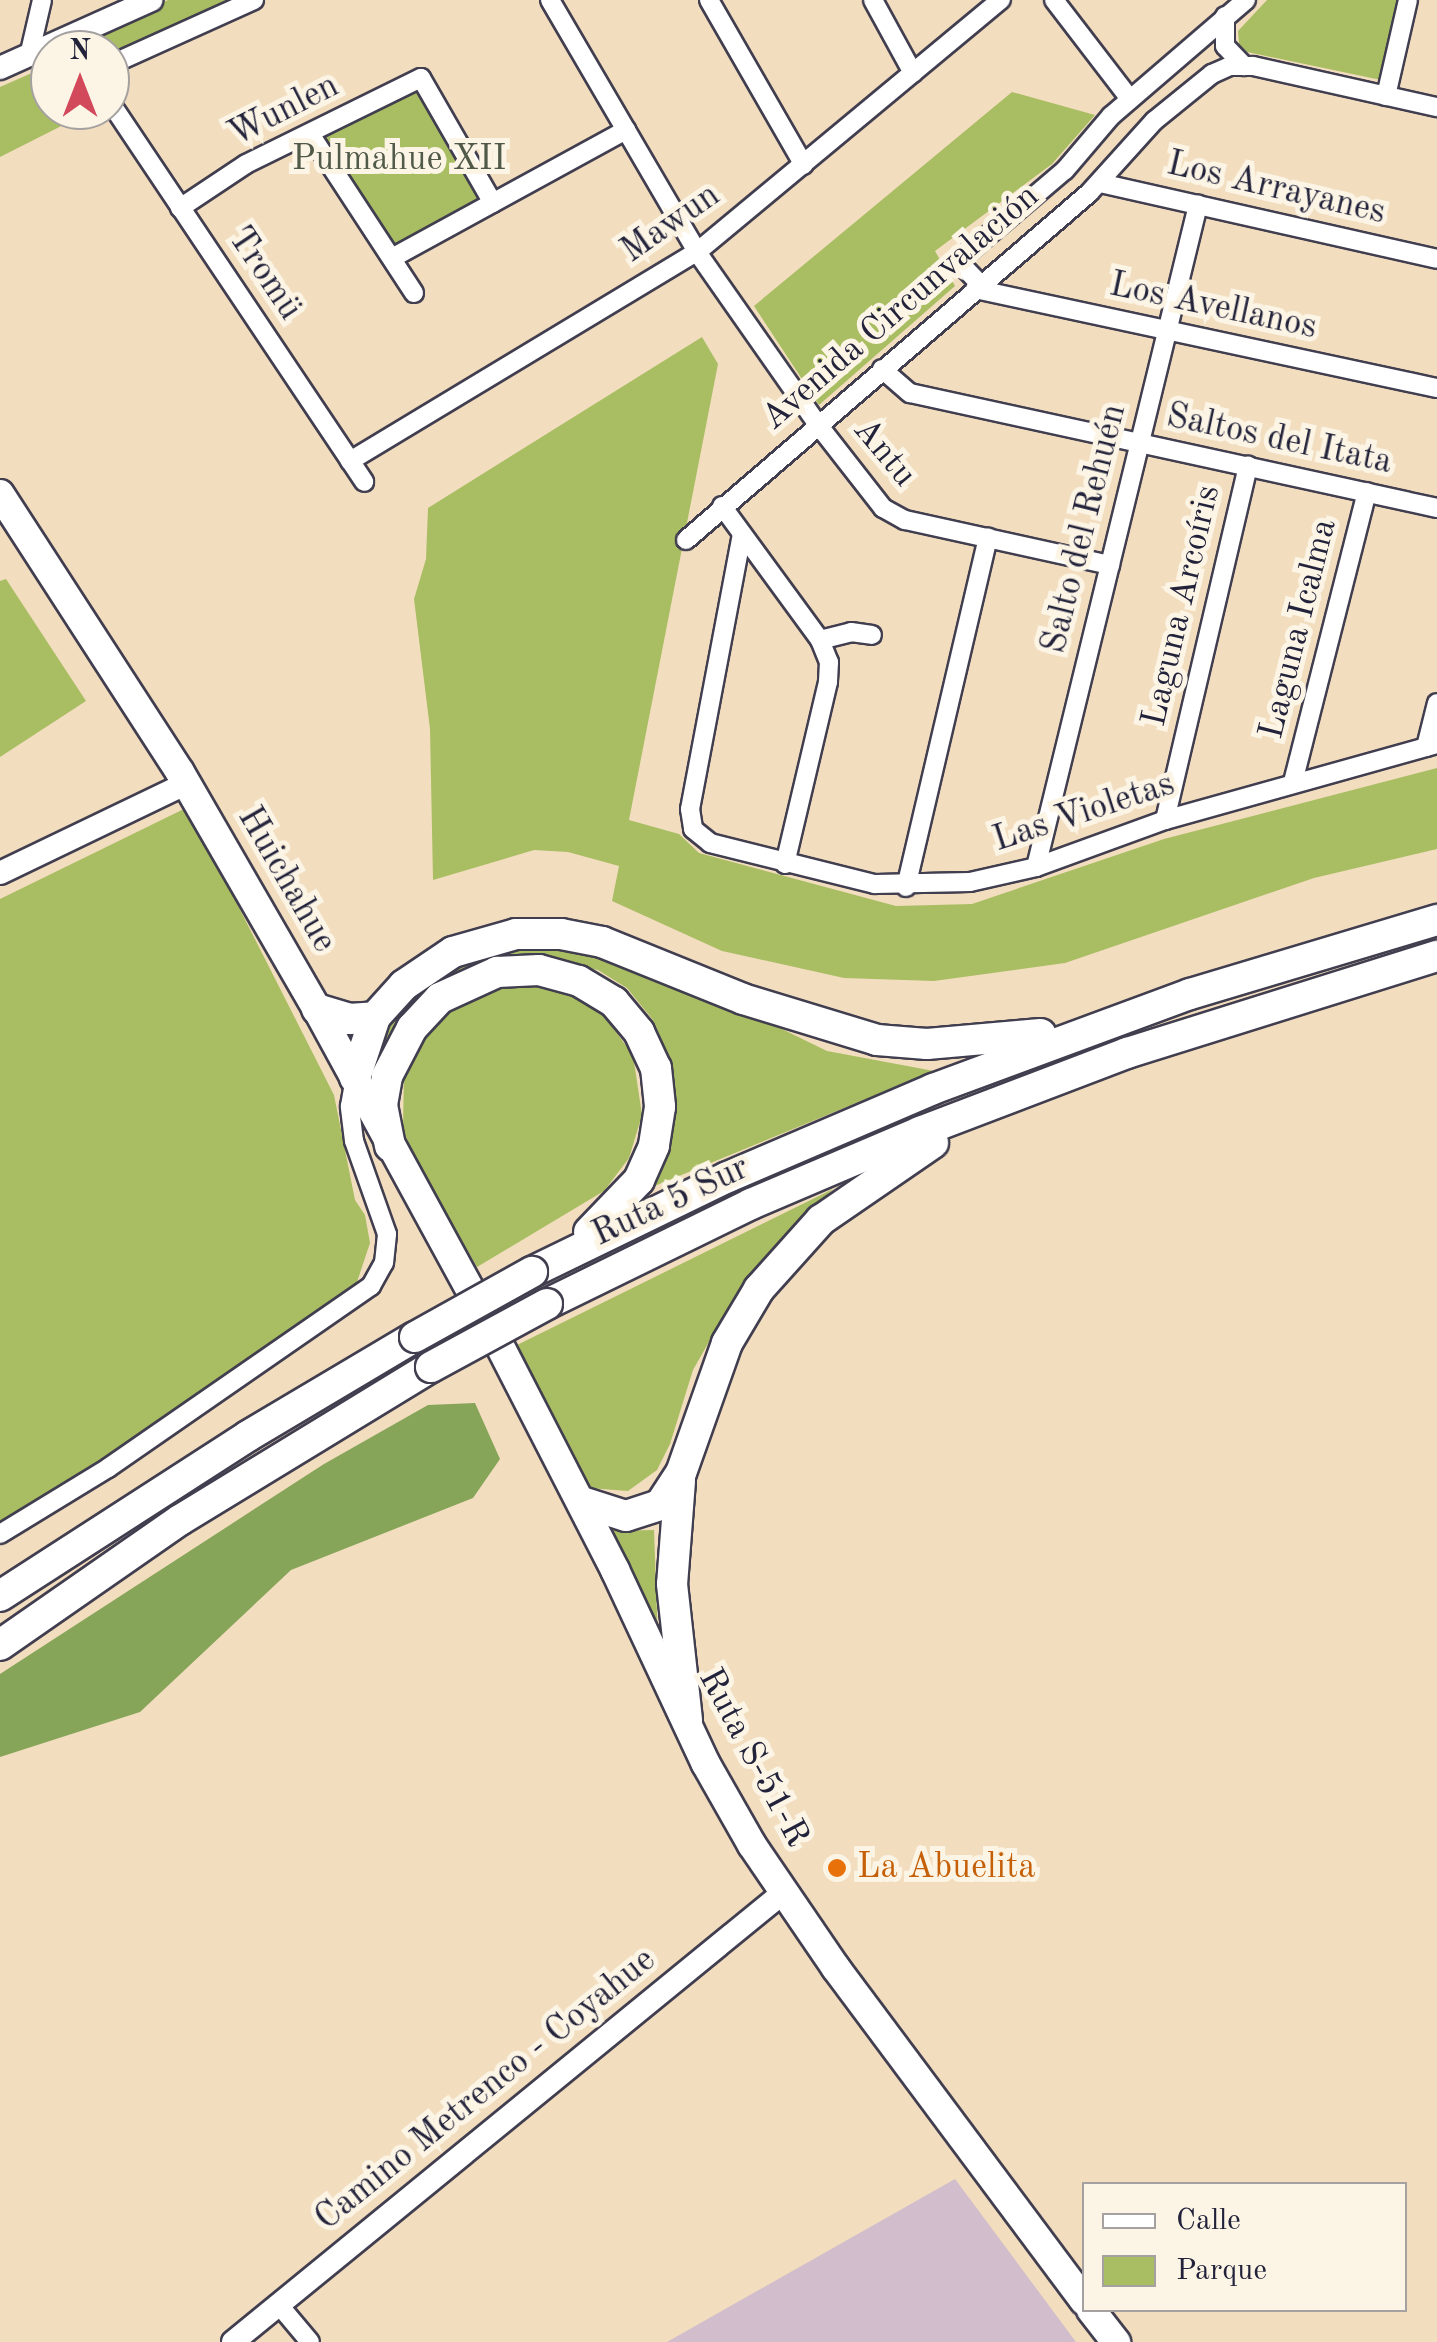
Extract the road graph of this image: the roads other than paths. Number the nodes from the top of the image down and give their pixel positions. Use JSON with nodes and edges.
{"nodes":[{"id":1,"x":42,"y":0,"type":"edge"},
{"id":2,"x":152,"y":0,"type":"edge"},
{"id":3,"x":254,"y":0,"type":"edge"},
{"id":4,"x":550,"y":0,"type":"edge"},
{"id":5,"x":709,"y":0,"type":"edge"},
{"id":6,"x":873,"y":0,"type":"edge"},
{"id":7,"x":1001,"y":0,"type":"edge"},
{"id":8,"x":1054,"y":0,"type":"edge"},
{"id":9,"x":1246,"y":0,"type":"edge"},
{"id":10,"x":1408,"y":0,"type":"edge"},
{"id":11,"x":1225,"y":16,"type":"junction"},
{"id":12,"x":96,"y":30,"type":"edge"},
{"id":13,"x":29,"y":56,"type":"joint"},
{"id":14,"x":130,"y":56,"type":"edge"},
{"id":15,"x":1244,"y":66,"type":"junction"},
{"id":16,"x":0,"y":68,"type":"edge"},
{"id":17,"x":913,"y":73,"type":"junction"},
{"id":18,"x":1386,"y":96,"type":"junction"},
{"id":19,"x":1130,"y":99,"type":"junction"},
{"id":20,"x":1437,"y":107,"type":"edge"},
{"id":21,"x":128,"y":130,"type":"edge"},
{"id":22,"x":626,"y":130,"type":"junction"},
{"id":23,"x":310,"y":134,"type":"junction"},
{"id":24,"x":804,"y":165,"type":"junction"},
{"id":25,"x":1100,"y":183,"type":"junction"},
{"id":26,"x":494,"y":203,"type":"junction"},
{"id":27,"x":1198,"y":205,"type":"junction"},
{"id":28,"x":180,"y":208,"type":"junction"},
{"id":29,"x":697,"y":252,"type":"junction"},
{"id":30,"x":392,"y":258,"type":"junction"},
{"id":31,"x":1437,"y":259,"type":"edge"},
{"id":32,"x":978,"y":287,"type":"junction"},
{"id":33,"x":414,"y":293,"type":"dead end"},
{"id":34,"x":1168,"y":330,"type":"junction"},
{"id":35,"x":882,"y":369,"type":"junction"},
{"id":36,"x":1437,"y":388,"type":"edge"},
{"id":37,"x":819,"y":426,"type":"junction"},
{"id":38,"x":1140,"y":443,"type":"junction"},
{"id":39,"x":350,"y":461,"type":"junction"},
{"id":40,"x":1248,"y":466,"type":"junction"},
{"id":41,"x":364,"y":482,"type":"dead end"},
{"id":42,"x":1367,"y":492,"type":"junction"},
{"id":43,"x":1,"y":494,"type":"edge"},
{"id":44,"x":722,"y":506,"type":"junction"},
{"id":45,"x":1437,"y":508,"type":"edge"},
{"id":46,"x":742,"y":534,"type":"junction"},
{"id":47,"x":988,"y":538,"type":"junction"},
{"id":48,"x":686,"y":540,"type":"dead end"},
{"id":49,"x":1110,"y":565,"type":"junction"},
{"id":50,"x":872,"y":635,"type":"dead end"},
{"id":51,"x":820,"y":640,"type":"junction"},
{"id":52,"x":1437,"y":704,"type":"edge"},
{"id":53,"x":1432,"y":746,"type":"edge"},
{"id":54,"x":1293,"y":782,"type":"junction"},
{"id":55,"x":187,"y":783,"type":"junction"},
{"id":56,"x":1166,"y":820,"type":"junction"},
{"id":57,"x":3,"y":864,"type":"edge"},
{"id":58,"x":786,"y":864,"type":"junction"},
{"id":59,"x":1036,"y":868,"type":"junction"},
{"id":60,"x":906,"y":886,"type":"junction"},
{"id":61,"x":1437,"y":920,"type":"edge"},
{"id":62,"x":1437,"y":956,"type":"edge"},
{"id":63,"x":317,"y":1009,"type":"junction"},
{"id":64,"x":1142,"y":1011,"type":"junction"},
{"id":65,"x":376,"y":1018,"type":"junction"},
{"id":66,"x":355,"y":1078,"type":"junction"},
{"id":67,"x":1013,"y":1096,"type":"junction"},
{"id":68,"x":390,"y":1146,"type":"junction"},
{"id":69,"x":532,"y":1272,"type":"junction"},
{"id":70,"x":484,"y":1312,"type":"joint"},
{"id":71,"x":681,"y":1473,"type":"junction"},
{"id":72,"x":582,"y":1502,"type":"junction"},
{"id":73,"x":0,"y":1534,"type":"edge"},
{"id":74,"x":0,"y":1596,"type":"edge"},
{"id":75,"x":0,"y":1645,"type":"edge"},
{"id":76,"x":687,"y":1720,"type":"junction"},
{"id":77,"x":784,"y":1892,"type":"junction"},
{"id":78,"x":1082,"y":2298,"type":"edge"},
{"id":79,"x":278,"y":2305,"type":"junction"},
{"id":80,"x":1093,"y":2312,"type":"edge"},
{"id":81,"x":233,"y":2342,"type":"edge"},
{"id":82,"x":310,"y":2342,"type":"edge"},
{"id":83,"x":1116,"y":2342,"type":"edge"}],
"edges":[{"from":1,"to":13,"type":"street"},
{"from":2,"to":12,"type":"street"},
{"from":3,"to":14,"type":"street"},
{"from":4,"to":22,"type":"street","name":"Antu"},
{"from":5,"to":24,"type":"street"},
{"from":6,"to":17,"type":"street"},
{"from":7,"to":17,"type":"street","name":"Mawun"},
{"from":8,"to":19,"type":"street"},
{"from":9,"to":11,"type":"street"},
{"from":10,"to":18,"type":"street"},
{"from":11,"to":15,"type":"street"},
{"from":11,"to":19,"type":"street"},
{"from":13,"to":16,"type":"street"},
{"from":15,"to":18,"type":"street"},
{"from":15,"to":25,"type":"street","name":"Avenida Circunvalación"},
{"from":17,"to":24,"type":"street","name":"Mawun"},
{"from":18,"to":20,"type":"street"},
{"from":19,"to":32,"type":"street"},
{"from":21,"to":28,"type":"street","name":"Tromü"},
{"from":22,"to":26,"type":"street"},
{"from":22,"to":29,"type":"street","name":"Antu"},
{"from":23,"to":26,"type":"street","name":"Wunlen"},
{"from":23,"to":28,"type":"street","name":"Wunlen"},
{"from":23,"to":30,"type":"street"},
{"from":24,"to":29,"type":"street","name":"Mawun"},
{"from":25,"to":27,"type":"street","name":"Los Arrayanes"},
{"from":25,"to":32,"type":"street","name":"Avenida Circunvalación"},
{"from":26,"to":30,"type":"street"},
{"from":27,"to":31,"type":"street","name":"Los Arrayanes"},
{"from":27,"to":34,"type":"street","name":"Salto del Rehuén"},
{"from":28,"to":39,"type":"street","name":"Tromü"},
{"from":29,"to":37,"type":"street","name":"Antu"},
{"from":29,"to":39,"type":"street","name":"Mawun"},
{"from":30,"to":33,"type":"street"},
{"from":32,"to":34,"type":"street","name":"Los Avellanos"},
{"from":32,"to":35,"type":"street","name":"Avenida Circunvalación"},
{"from":34,"to":36,"type":"street","name":"Los Avellanos"},
{"from":34,"to":38,"type":"street","name":"Salto del Rehuén"},
{"from":35,"to":37,"type":"street","name":"Avenida Circunvalación"},
{"from":35,"to":38,"type":"street","name":"Saltos del Itata"},
{"from":37,"to":44,"type":"street","name":"Avenida Circunvalación"},
{"from":37,"to":47,"type":"street","name":"Antu"},
{"from":38,"to":40,"type":"street","name":"Saltos del Itata"},
{"from":38,"to":49,"type":"street","name":"Salto del Rehuén"},
{"from":39,"to":41,"type":"street","name":"Tromü"},
{"from":40,"to":42,"type":"street","name":"Saltos del Itata"},
{"from":40,"to":56,"type":"street","name":"Laguna Arcoíris"},
{"from":42,"to":45,"type":"street","name":"Saltos del Itata"},
{"from":42,"to":54,"type":"street","name":"Laguna Icalma"},
{"from":43,"to":55,"type":"main road","name":"Huichahue"},
{"from":44,"to":46,"type":"street"},
{"from":44,"to":48,"type":"street","name":"Avenida Circunvalación"},
{"from":46,"to":51,"type":"street"},
{"from":46,"to":58,"type":"street","name":"Las Violetas"},
{"from":47,"to":49,"type":"street","name":"Antu"},
{"from":47,"to":60,"type":"street"},
{"from":49,"to":59,"type":"street","name":"Salto del Rehuén"},
{"from":50,"to":51,"type":"street"},
{"from":51,"to":58,"type":"street"},
{"from":52,"to":53,"type":"street"},
{"from":53,"to":54,"type":"street","name":"Las Violetas"},
{"from":54,"to":56,"type":"street","name":"Las Violetas"},
{"from":55,"to":57,"type":"street"},
{"from":55,"to":63,"type":"main road","name":"Huichahue"},
{"from":56,"to":59,"type":"street","name":"Las Violetas"},
{"from":58,"to":60,"type":"street","name":"Las Violetas"},
{"from":59,"to":60,"type":"street","name":"Las Violetas"},
{"from":61,"to":64,"type":"highway","name":"Ruta 5 Sur"},
{"from":62,"to":67,"type":"highway","name":"Ruta 5 Sur"},
{"from":63,"to":65,"type":"highway"},
{"from":63,"to":66,"type":"main road","name":"Huichahue"},
{"from":64,"to":65,"type":"highway"},
{"from":64,"to":69,"type":"highway","name":"Ruta 5 Sur"},
{"from":65,"to":66,"type":"highway"},
{"from":66,"to":68,"type":"main road","name":"Huichahue"},
{"from":66,"to":73,"type":"street"},
{"from":67,"to":71,"type":"highway"},
{"from":67,"to":75,"type":"highway","name":"Ruta 5 Sur","bridge":true},
{"from":68,"to":69,"type":"highway"},
{"from":68,"to":70,"type":"main road","name":"Huichahue"},
{"from":69,"to":74,"type":"highway","name":"Ruta 5 Sur","bridge":true},
{"from":70,"to":72,"type":"main road","name":"Ruta S-51-R"},
{"from":71,"to":72,"type":"highway"},
{"from":71,"to":76,"type":"highway"},
{"from":72,"to":76,"type":"main road","name":"Ruta S-51-R"},
{"from":76,"to":77,"type":"main road","name":"Ruta S-51-R"},
{"from":77,"to":78,"type":"main road","name":"Ruta S-51-R"},
{"from":77,"to":79,"type":"street","name":"Camino Metrenco - Coyahue"},
{"from":79,"to":81,"type":"street","name":"Camino Metrenco - Coyahue"},
{"from":79,"to":82,"type":"street"},
{"from":80,"to":83,"type":"main road"}]}
